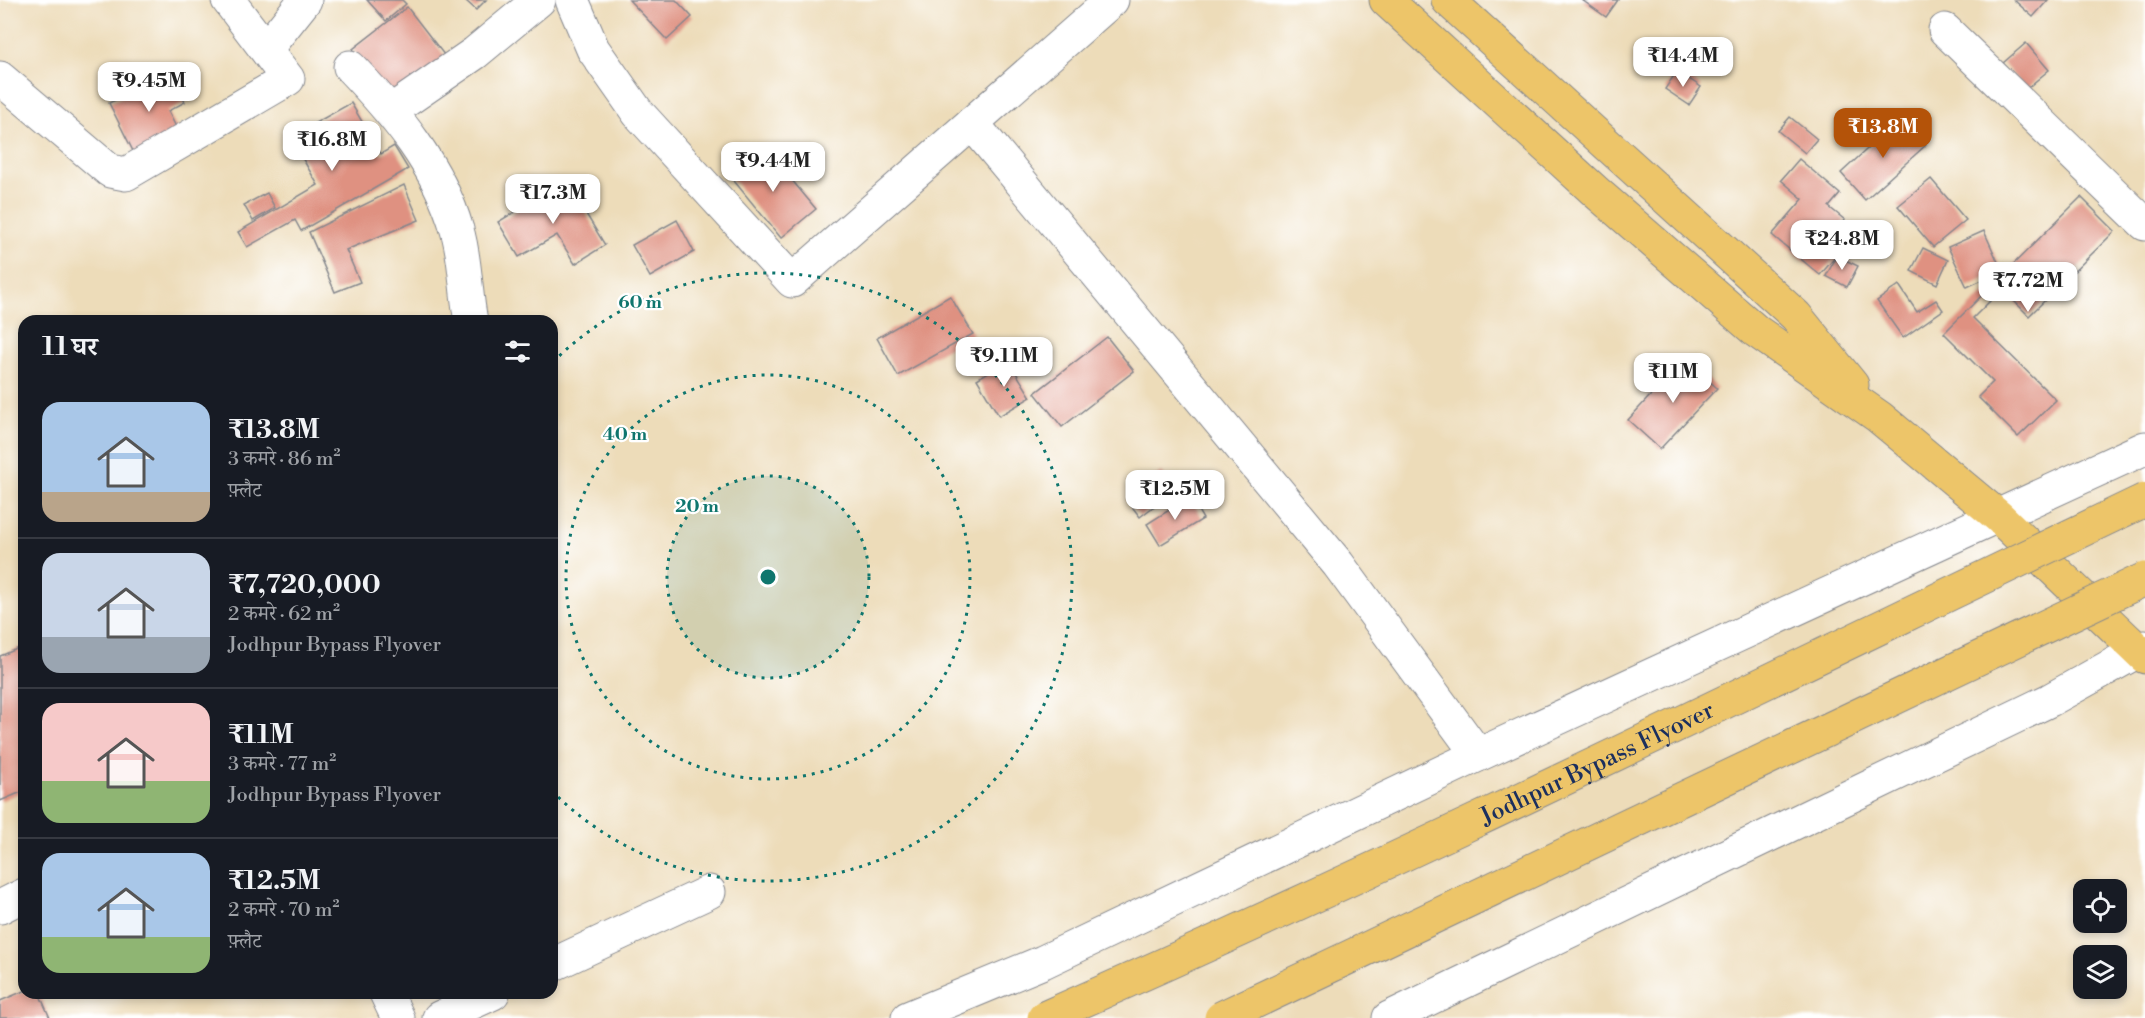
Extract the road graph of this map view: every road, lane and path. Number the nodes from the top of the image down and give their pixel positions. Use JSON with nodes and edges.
{"nodes":[{"id":1,"x":228,"y":0,"type":"edge"},
{"id":2,"x":305,"y":0,"type":"edge"},
{"id":3,"x":539,"y":0,"type":"edge"},
{"id":4,"x":572,"y":0,"type":"edge"},
{"id":5,"x":1112,"y":0,"type":"edge"},
{"id":6,"x":1386,"y":0,"type":"edge"},
{"id":7,"x":1448,"y":0,"type":"edge"},
{"id":8,"x":1945,"y":30,"type":"dead end"},
{"id":9,"x":266,"y":49,"type":"junction"},
{"id":10,"x":351,"y":67,"type":"dead end"},
{"id":11,"x":0,"y":78,"type":"edge"},
{"id":12,"x":392,"y":111,"type":"junction"},
{"id":13,"x":972,"y":123,"type":"junction"},
{"id":14,"x":2145,"y":224,"type":"edge"},
{"id":15,"x":470,"y":315,"type":"edge"},
{"id":16,"x":1878,"y":417,"type":"junction"},
{"id":17,"x":2145,"y":448,"type":"edge"},
{"id":18,"x":2145,"y":500,"type":"edge"},
{"id":19,"x":1999,"y":517,"type":"junction"},
{"id":20,"x":2145,"y":579,"type":"edge"},
{"id":21,"x":2143,"y":652,"type":"edge"},
{"id":22,"x":1478,"y":755,"type":"junction"},
{"id":23,"x":709,"y":892,"type":"dead end"},
{"id":24,"x":18,"y":898,"type":"edge"},
{"id":25,"x":0,"y":907,"type":"edge"},
{"id":26,"x":558,"y":962,"type":"edge"},
{"id":27,"x":389,"y":999,"type":"edge"},
{"id":28,"x":480,"y":999,"type":"edge"},
{"id":29,"x":398,"y":1018,"type":"edge"},
{"id":30,"x":439,"y":1018,"type":"edge"},
{"id":31,"x":908,"y":1018,"type":"edge"},
{"id":32,"x":1044,"y":1018,"type":"edge"},
{"id":33,"x":1221,"y":1018,"type":"edge"},
{"id":34,"x":1389,"y":1018,"type":"edge"}],
"edges":[{"from":1,"to":9,"type":"street"},
{"from":2,"to":9,"type":"street"},
{"from":3,"to":12,"type":"street"},
{"from":4,"to":13,"type":"street"},
{"from":5,"to":13,"type":"street"},
{"from":6,"to":16,"type":"main road"},
{"from":7,"to":16,"type":"main road"},
{"from":8,"to":14,"type":"street"},
{"from":9,"to":11,"type":"street"},
{"from":10,"to":12,"type":"street"},
{"from":12,"to":15,"type":"street"},
{"from":13,"to":22,"type":"street"},
{"from":16,"to":19,"type":"main road"},
{"from":17,"to":19,"type":"street"},
{"from":18,"to":32,"type":"main road","name":"Jodhpur Bypass Flyover","bridge":true},
{"from":19,"to":21,"type":"main road"},
{"from":19,"to":22,"type":"street"},
{"from":20,"to":33,"type":"main road","bridge":true},
{"from":21,"to":34,"type":"street"},
{"from":22,"to":31,"type":"street"},
{"from":23,"to":26,"type":"street"},
{"from":24,"to":25,"type":"street"},
{"from":27,"to":29,"type":"street"},
{"from":28,"to":30,"type":"street"}]}
